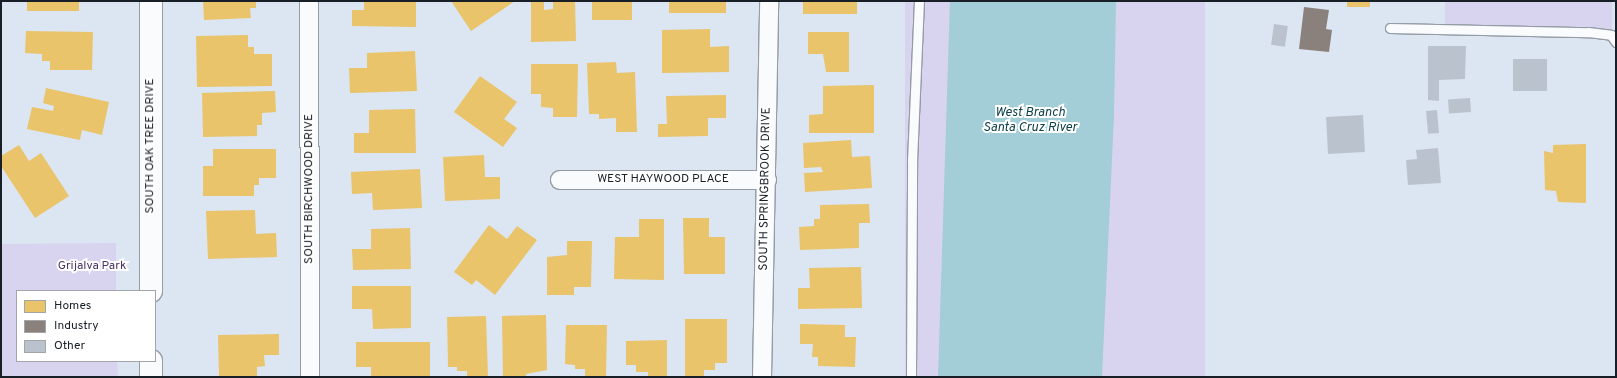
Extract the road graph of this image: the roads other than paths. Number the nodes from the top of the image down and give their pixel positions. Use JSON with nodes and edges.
{"nodes":[{"id":1,"x":151,"y":1,"type":"edge"},
{"id":2,"x":309,"y":1,"type":"edge"},
{"id":3,"x":769,"y":1,"type":"edge"},
{"id":4,"x":920,"y":1,"type":"edge"},
{"id":5,"x":1390,"y":28,"type":"dead end"},
{"id":6,"x":1616,"y":42,"type":"edge"},
{"id":7,"x":560,"y":180,"type":"dead end"},
{"id":8,"x":766,"y":180,"type":"junction"},
{"id":9,"x":151,"y":290,"type":"edge"},
{"id":10,"x":151,"y":362,"type":"edge"},
{"id":11,"x":151,"y":377,"type":"edge"},
{"id":12,"x":310,"y":377,"type":"edge"},
{"id":13,"x":762,"y":377,"type":"edge"},
{"id":14,"x":911,"y":377,"type":"edge"}],
"edges":[{"from":1,"to":9,"type":"street","name":"SOUTH OAK TREE DRIVE"},
{"from":2,"to":12,"type":"street","name":"SOUTH BIRCHWOOD DRIVE"},
{"from":3,"to":8,"type":"street","name":"SOUTH SPRINGBROOK DRIVE"},
{"from":4,"to":14,"type":"lane"},
{"from":5,"to":6,"type":"lane"},
{"from":7,"to":8,"type":"street","name":"WEST HAYWOOD PLACE"},
{"from":8,"to":13,"type":"street","name":"SOUTH SPRINGBROOK DRIVE"},
{"from":10,"to":11,"type":"street"}]}
